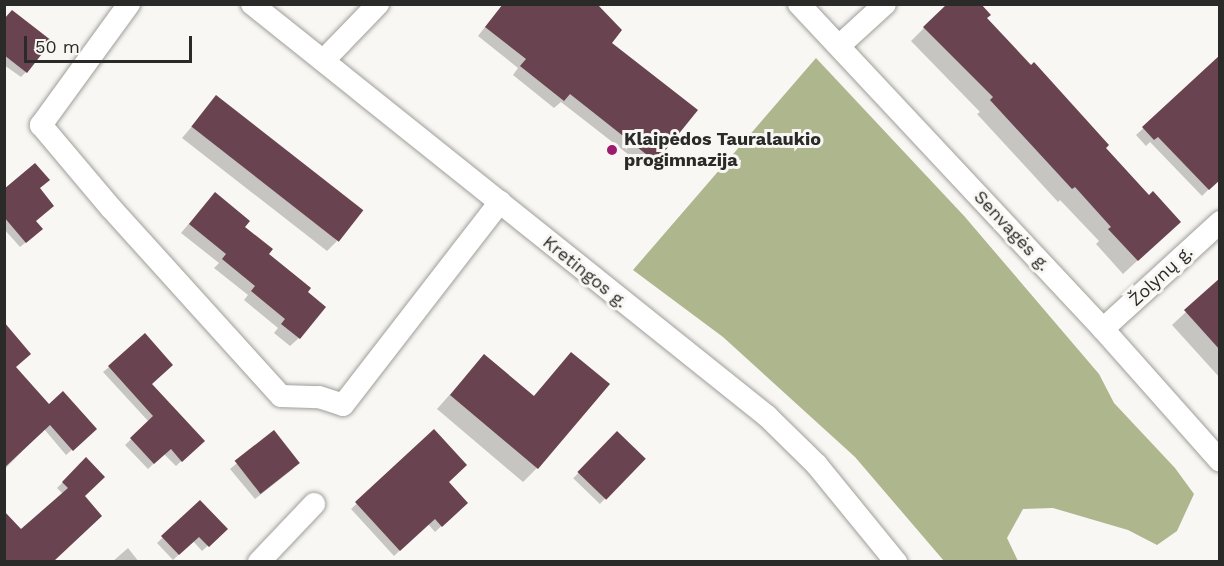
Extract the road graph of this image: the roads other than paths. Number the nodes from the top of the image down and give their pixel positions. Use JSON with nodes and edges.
{"nodes":[{"id":1,"x":129,"y":4,"type":"edge"},
{"id":2,"x":252,"y":4,"type":"edge"},
{"id":3,"x":378,"y":4,"type":"edge"},
{"id":4,"x":799,"y":4,"type":"edge"},
{"id":5,"x":885,"y":4,"type":"edge"},
{"id":6,"x":839,"y":46,"type":"junction"},
{"id":7,"x":324,"y":60,"type":"junction"},
{"id":8,"x":500,"y":202,"type":"junction"},
{"id":9,"x":1220,"y":222,"type":"edge"},
{"id":10,"x":1103,"y":329,"type":"junction"},
{"id":11,"x":1220,"y":461,"type":"edge"},
{"id":12,"x":314,"y":504,"type":"dead end"},
{"id":13,"x":259,"y":561,"type":"edge"},
{"id":14,"x":896,"y":561,"type":"edge"}],
"edges":[{"from":1,"to":8,"type":"street"},
{"from":2,"to":7,"type":"street","name":"Kretingos g."},
{"from":3,"to":7,"type":"street"},
{"from":4,"to":6,"type":"street","name":"Senvagės g."},
{"from":5,"to":6,"type":"street"},
{"from":6,"to":10,"type":"street","name":"Senvagės g."},
{"from":7,"to":8,"type":"street","name":"Kretingos g."},
{"from":8,"to":14,"type":"street","name":"Kretingos g."},
{"from":9,"to":10,"type":"street","name":"Žolynų g."},
{"from":10,"to":11,"type":"street","name":"Senvagės g."},
{"from":12,"to":13,"type":"street"}]}
